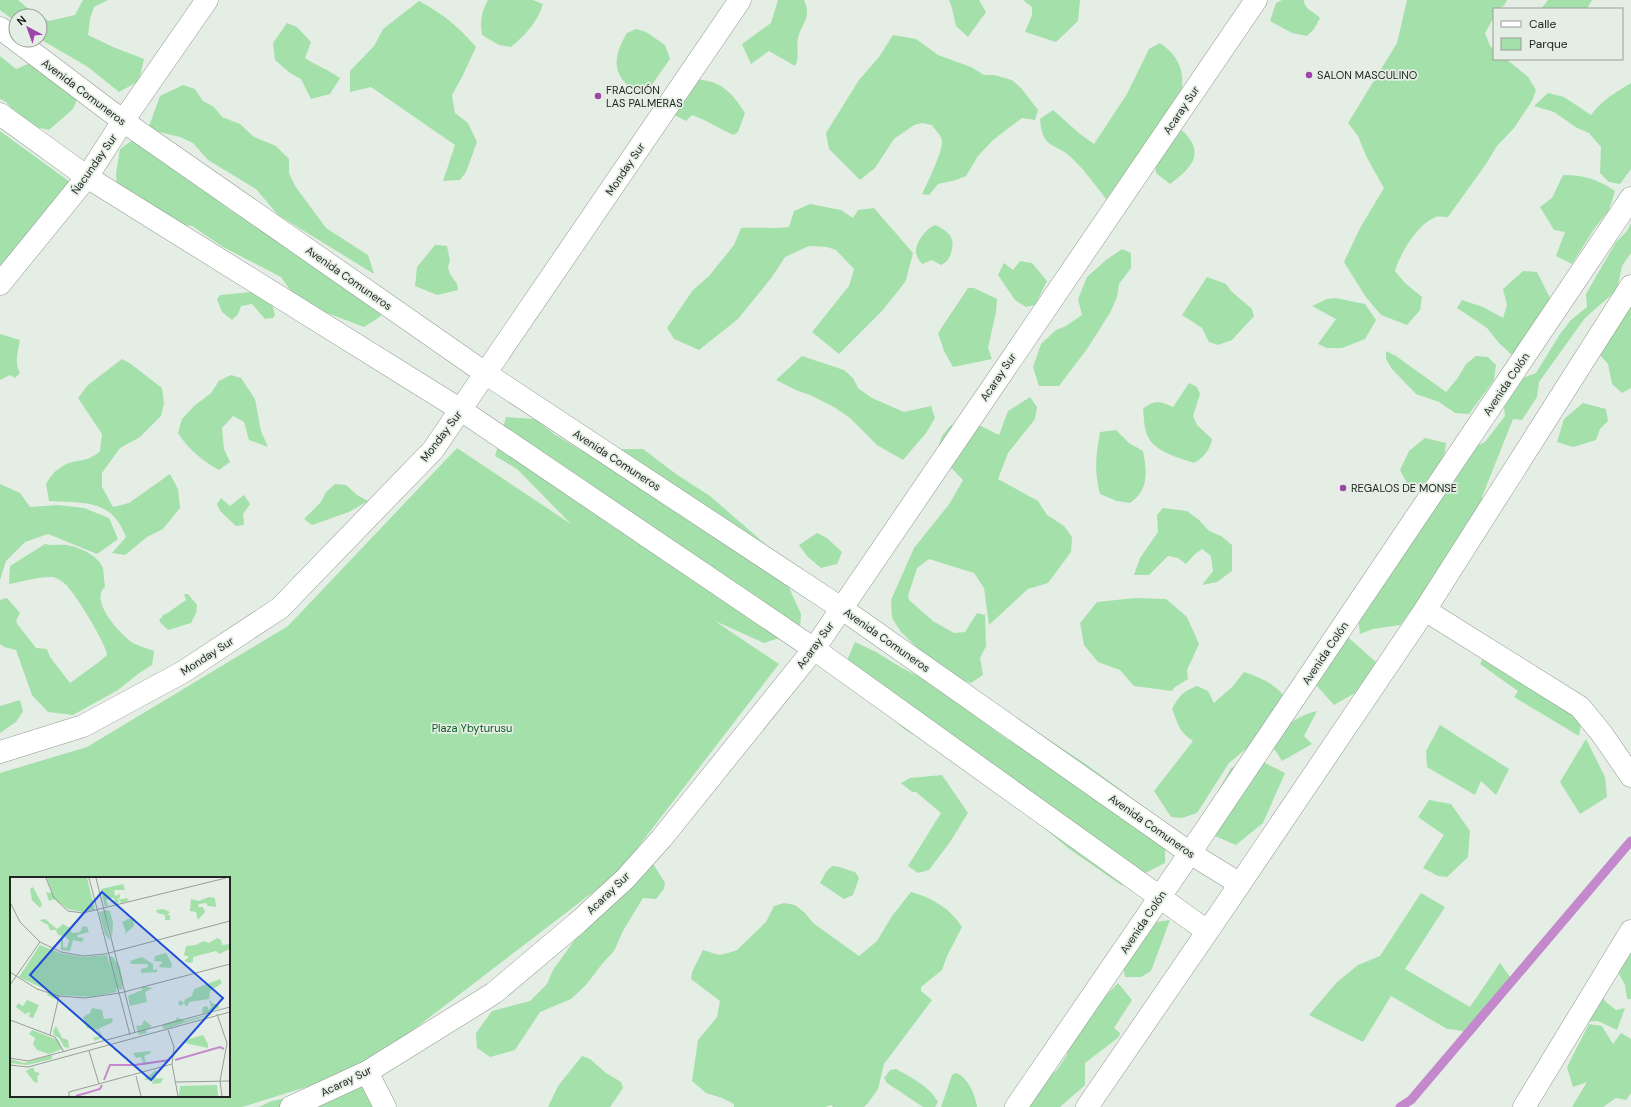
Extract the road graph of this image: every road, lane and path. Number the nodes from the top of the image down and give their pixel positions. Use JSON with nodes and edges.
{"nodes":[{"id":1,"x":207,"y":0,"type":"edge"},
{"id":2,"x":740,"y":0,"type":"edge"},
{"id":3,"x":1256,"y":0,"type":"edge"},
{"id":4,"x":0,"y":28,"type":"edge"},
{"id":5,"x":0,"y":114,"type":"edge"},
{"id":6,"x":123,"y":121,"type":"junction"},
{"id":7,"x":87,"y":177,"type":"junction"},
{"id":8,"x":1631,"y":198,"type":"edge"},
{"id":9,"x":0,"y":284,"type":"edge"},
{"id":10,"x":1631,"y":286,"type":"edge"},
{"id":11,"x":485,"y":373,"type":"junction"},
{"id":12,"x":461,"y":410,"type":"junction"},
{"id":13,"x":841,"y":608,"type":"junction"},
{"id":14,"x":1425,"y":610,"type":"junction"},
{"id":15,"x":814,"y":649,"type":"junction"},
{"id":16,"x":0,"y":752,"type":"edge"},
{"id":17,"x":1631,"y":776,"type":"edge"},
{"id":18,"x":1190,"y":853,"type":"junction"},
{"id":19,"x":1240,"y":884,"type":"junction"},
{"id":20,"x":1160,"y":898,"type":"junction"},
{"id":21,"x":1207,"y":931,"type":"junction"},
{"id":22,"x":1631,"y":931,"type":"edge"},
{"id":23,"x":367,"y":1072,"type":"junction"},
{"id":24,"x":291,"y":1107,"type":"edge"},
{"id":25,"x":385,"y":1107,"type":"edge"},
{"id":26,"x":1016,"y":1107,"type":"edge"},
{"id":27,"x":1087,"y":1107,"type":"edge"},
{"id":28,"x":1524,"y":1107,"type":"edge"}],
"edges":[{"from":1,"to":6,"type":"street","name":"Ńacunday Sur"},
{"from":2,"to":11,"type":"street","name":"Monday Sur"},
{"from":3,"to":13,"type":"street","name":"Acaray Sur"},
{"from":4,"to":6,"type":"street","name":"Avenida Comuneros"},
{"from":5,"to":7,"type":"street"},
{"from":6,"to":7,"type":"street","name":"Ńacunday Sur"},
{"from":6,"to":11,"type":"street","name":"Avenida Comuneros"},
{"from":7,"to":9,"type":"street","name":"Ńacunday Sur"},
{"from":7,"to":12,"type":"street"},
{"from":8,"to":18,"type":"street","name":"Avenida Colón"},
{"from":10,"to":14,"type":"street"},
{"from":11,"to":12,"type":"street","name":"Monday Sur"},
{"from":11,"to":13,"type":"street","name":"Avenida Comuneros"},
{"from":12,"to":15,"type":"street"},
{"from":12,"to":16,"type":"street","name":"Monday Sur"},
{"from":13,"to":15,"type":"street","name":"Acaray Sur"},
{"from":13,"to":18,"type":"street","name":"Avenida Comuneros"},
{"from":14,"to":17,"type":"street"},
{"from":14,"to":19,"type":"street"},
{"from":15,"to":20,"type":"street"},
{"from":15,"to":23,"type":"street","name":"Acaray Sur"},
{"from":18,"to":19,"type":"street","name":"Avenida Comuneros"},
{"from":18,"to":20,"type":"street","name":"Avenida Colón"},
{"from":19,"to":21,"type":"street"},
{"from":20,"to":21,"type":"street"},
{"from":20,"to":26,"type":"street","name":"Avenida Colón"},
{"from":21,"to":27,"type":"street"},
{"from":22,"to":28,"type":"street"},
{"from":23,"to":24,"type":"street","name":"Acaray Sur"},
{"from":23,"to":25,"type":"street"}]}
